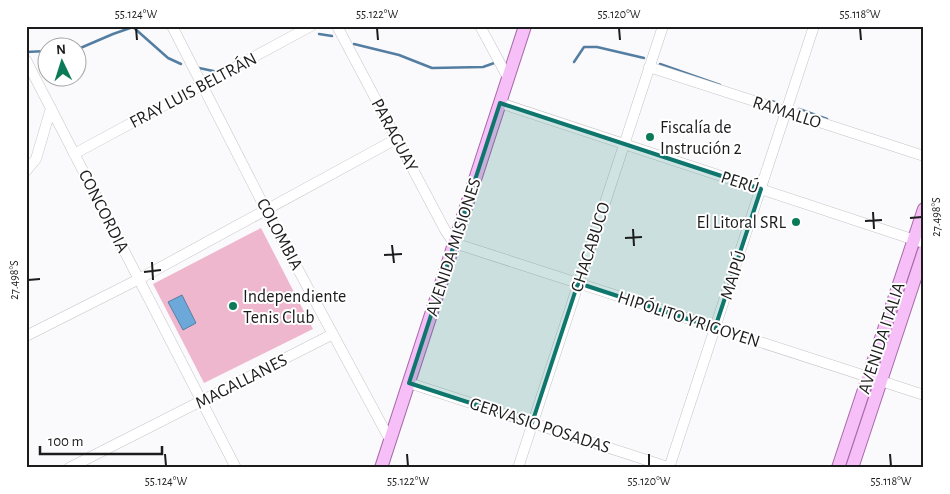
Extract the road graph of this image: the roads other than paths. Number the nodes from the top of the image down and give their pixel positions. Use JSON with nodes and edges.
{"nodes":[{"id":1,"x":172,"y":26,"type":"edge"},
{"id":2,"x":311,"y":26,"type":"edge"},
{"id":3,"x":338,"y":26,"type":"edge"},
{"id":4,"x":480,"y":26,"type":"edge"},
{"id":5,"x":525,"y":26,"type":"edge"},
{"id":6,"x":663,"y":26,"type":"edge"},
{"id":7,"x":814,"y":26,"type":"edge"},
{"id":8,"x":26,"y":60,"type":"edge"},
{"id":9,"x":650,"y":67,"type":"junction"},
{"id":10,"x":508,"y":78,"type":"junction"},
{"id":11,"x":202,"y":84,"type":"junction"},
{"id":12,"x":500,"y":103,"type":"junction"},
{"id":13,"x":51,"y":108,"type":"junction"},
{"id":14,"x":786,"y":112,"type":"junction"},
{"id":15,"x":398,"y":138,"type":"junction"},
{"id":16,"x":624,"y":144,"type":"junction"},
{"id":17,"x":74,"y":154,"type":"junction"},
{"id":18,"x":924,"y":156,"type":"edge"},
{"id":19,"x":26,"y":171,"type":"edge"},
{"id":20,"x":761,"y":189,"type":"junction"},
{"id":21,"x":924,"y":209,"type":"edge"},
{"id":22,"x":266,"y":210,"type":"junction"},
{"id":23,"x":919,"y":241,"type":"edge"},
{"id":24,"x":454,"y":243,"type":"junction"},
{"id":25,"x":924,"y":251,"type":"edge"},
{"id":26,"x":139,"y":279,"type":"junction"},
{"id":27,"x":578,"y":283,"type":"junction"},
{"id":28,"x":715,"y":328,"type":"junction"},
{"id":29,"x":333,"y":334,"type":"junction"},
{"id":30,"x":26,"y":336,"type":"edge"},
{"id":31,"x":875,"y":379,"type":"junction"},
{"id":32,"x":408,"y":382,"type":"junction"},
{"id":33,"x":924,"y":395,"type":"edge"},
{"id":34,"x":202,"y":402,"type":"junction"},
{"id":35,"x":532,"y":423,"type":"junction"},
{"id":36,"x":390,"y":440,"type":"junction"},
{"id":37,"x":69,"y":468,"type":"edge"},
{"id":38,"x":236,"y":468,"type":"edge"},
{"id":39,"x":381,"y":468,"type":"edge"},
{"id":40,"x":518,"y":468,"type":"edge"},
{"id":41,"x":670,"y":468,"type":"edge"},
{"id":42,"x":838,"y":468,"type":"edge"},
{"id":43,"x":852,"y":468,"type":"edge"}],
"edges":[{"from":1,"to":11,"type":"street","name":"COLOMBIA"},
{"from":2,"to":11,"type":"street","name":"FRAY LUIS BELTRÁN"},
{"from":3,"to":15,"type":"street","name":"PARAGUAY"},
{"from":4,"to":10,"type":"street"},
{"from":5,"to":10,"type":"main road","name":"AVENIDA MISIONES"},
{"from":6,"to":9,"type":"street","name":"CHACABUCO"},
{"from":7,"to":14,"type":"street","name":"MAIPÚ"},
{"from":8,"to":13,"type":"street","name":"CONCORDIA"},
{"from":9,"to":14,"type":"street","name":"RAMALLO"},
{"from":9,"to":16,"type":"street","name":"CHACABUCO"},
{"from":10,"to":12,"type":"main road","name":"AVENIDA MISIONES"},
{"from":11,"to":17,"type":"street","name":"FRAY LUIS BELTRÁN"},
{"from":11,"to":22,"type":"street","name":"COLOMBIA"},
{"from":12,"to":16,"type":"street","name":"PERÚ"},
{"from":12,"to":24,"type":"main road","name":"AVENIDA MISIONES"},
{"from":13,"to":17,"type":"street","name":"CONCORDIA"},
{"from":13,"to":19,"type":"street"},
{"from":14,"to":18,"type":"street","name":"RAMALLO"},
{"from":14,"to":20,"type":"street","name":"MAIPÚ"},
{"from":15,"to":22,"type":"street"},
{"from":15,"to":24,"type":"street","name":"PARAGUAY"},
{"from":16,"to":20,"type":"street","name":"PERÚ"},
{"from":16,"to":27,"type":"street","name":"CHACABUCO"},
{"from":17,"to":26,"type":"street","name":"CONCORDIA"},
{"from":20,"to":23,"type":"street","name":"PERÚ"},
{"from":20,"to":28,"type":"street","name":"MAIPÚ"},
{"from":21,"to":23,"type":"main road","name":"AVENIDA ITALIA"},
{"from":22,"to":26,"type":"street"},
{"from":22,"to":29,"type":"street","name":"COLOMBIA"},
{"from":23,"to":31,"type":"main road","name":"AVENIDA ITALIA"},
{"from":24,"to":27,"type":"street","name":"HIPÓLITO YRIGOYEN"},
{"from":24,"to":32,"type":"main road","name":"AVENIDA MISIONES"},
{"from":25,"to":31,"type":"main road","name":"AVENIDA ITALIA"},
{"from":26,"to":30,"type":"street"},
{"from":26,"to":34,"type":"street","name":"CONCORDIA"},
{"from":27,"to":28,"type":"street","name":"HIPÓLITO YRIGOYEN"},
{"from":27,"to":35,"type":"street","name":"CHACABUCO"},
{"from":28,"to":31,"type":"street","name":"HIPÓLITO YRIGOYEN"},
{"from":28,"to":41,"type":"street","name":"MAIPÚ"},
{"from":29,"to":34,"type":"street","name":"MAGALLANES"},
{"from":29,"to":36,"type":"street","name":"COLOMBIA"},
{"from":31,"to":33,"type":"street","name":"HIPÓLITO YRIGOYEN"},
{"from":31,"to":42,"type":"main road","name":"AVENIDA ITALIA"},
{"from":31,"to":43,"type":"main road","name":"AVENIDA ITALIA"},
{"from":32,"to":35,"type":"street","name":"GERVASIO POSADAS"},
{"from":32,"to":36,"type":"main road","name":"AVENIDA MISIONES"},
{"from":34,"to":37,"type":"street","name":"MAGALLANES"},
{"from":34,"to":38,"type":"street","name":"CONCORDIA"},
{"from":35,"to":40,"type":"street","name":"CHACABUCO"},
{"from":35,"to":41,"type":"street","name":"GERVASIO POSADAS"},
{"from":36,"to":39,"type":"main road","name":"AVENIDA MISIONES"}]}
